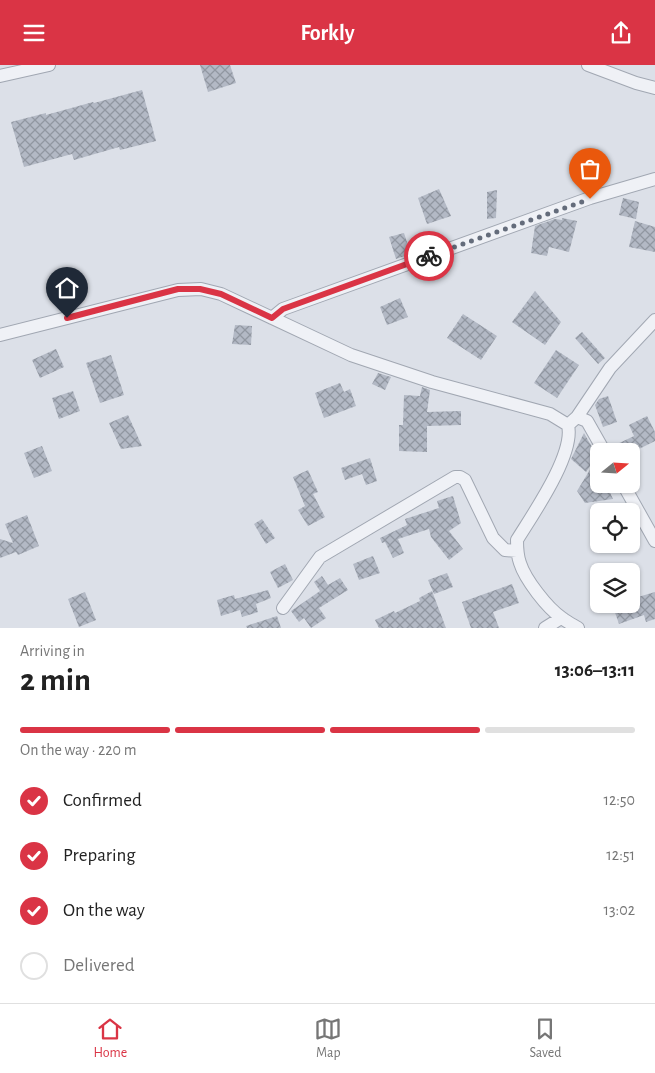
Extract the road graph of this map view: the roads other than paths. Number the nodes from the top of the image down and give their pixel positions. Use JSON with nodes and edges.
{"nodes":[{"id":1,"x":49,"y":65,"type":"edge"},
{"id":2,"x":588,"y":65,"type":"edge"},
{"id":3,"x":0,"y":76,"type":"edge"},
{"id":4,"x":655,"y":88,"type":"edge"},
{"id":5,"x":655,"y":179,"type":"edge"},
{"id":6,"x":272,"y":318,"type":"junction"},
{"id":7,"x":655,"y":320,"type":"edge"},
{"id":8,"x":0,"y":335,"type":"edge"},
{"id":9,"x":573,"y":421,"type":"junction"},
{"id":10,"x":599,"y":443,"type":"edge"},
{"id":11,"x":627,"y":493,"type":"edge"},
{"id":12,"x":655,"y":541,"type":"edge"},
{"id":13,"x":517,"y":551,"type":"junction"},
{"id":14,"x":284,"y":608,"type":"dead end"},
{"id":15,"x":561,"y":618,"type":"junction"},
{"id":16,"x":545,"y":628,"type":"edge"},
{"id":17,"x":578,"y":628,"type":"edge"}],
"edges":[{"from":1,"to":3,"type":"street"},
{"from":2,"to":4,"type":"street"},
{"from":5,"to":6,"type":"street"},
{"from":6,"to":8,"type":"street"},
{"from":6,"to":9,"type":"street"},
{"from":7,"to":9,"type":"street"},
{"from":9,"to":10,"type":"street"},
{"from":9,"to":13,"type":"street"},
{"from":11,"to":12,"type":"street"},
{"from":13,"to":14,"type":"street"},
{"from":13,"to":15,"type":"street"},
{"from":15,"to":16,"type":"street"},
{"from":15,"to":17,"type":"street"}]}
